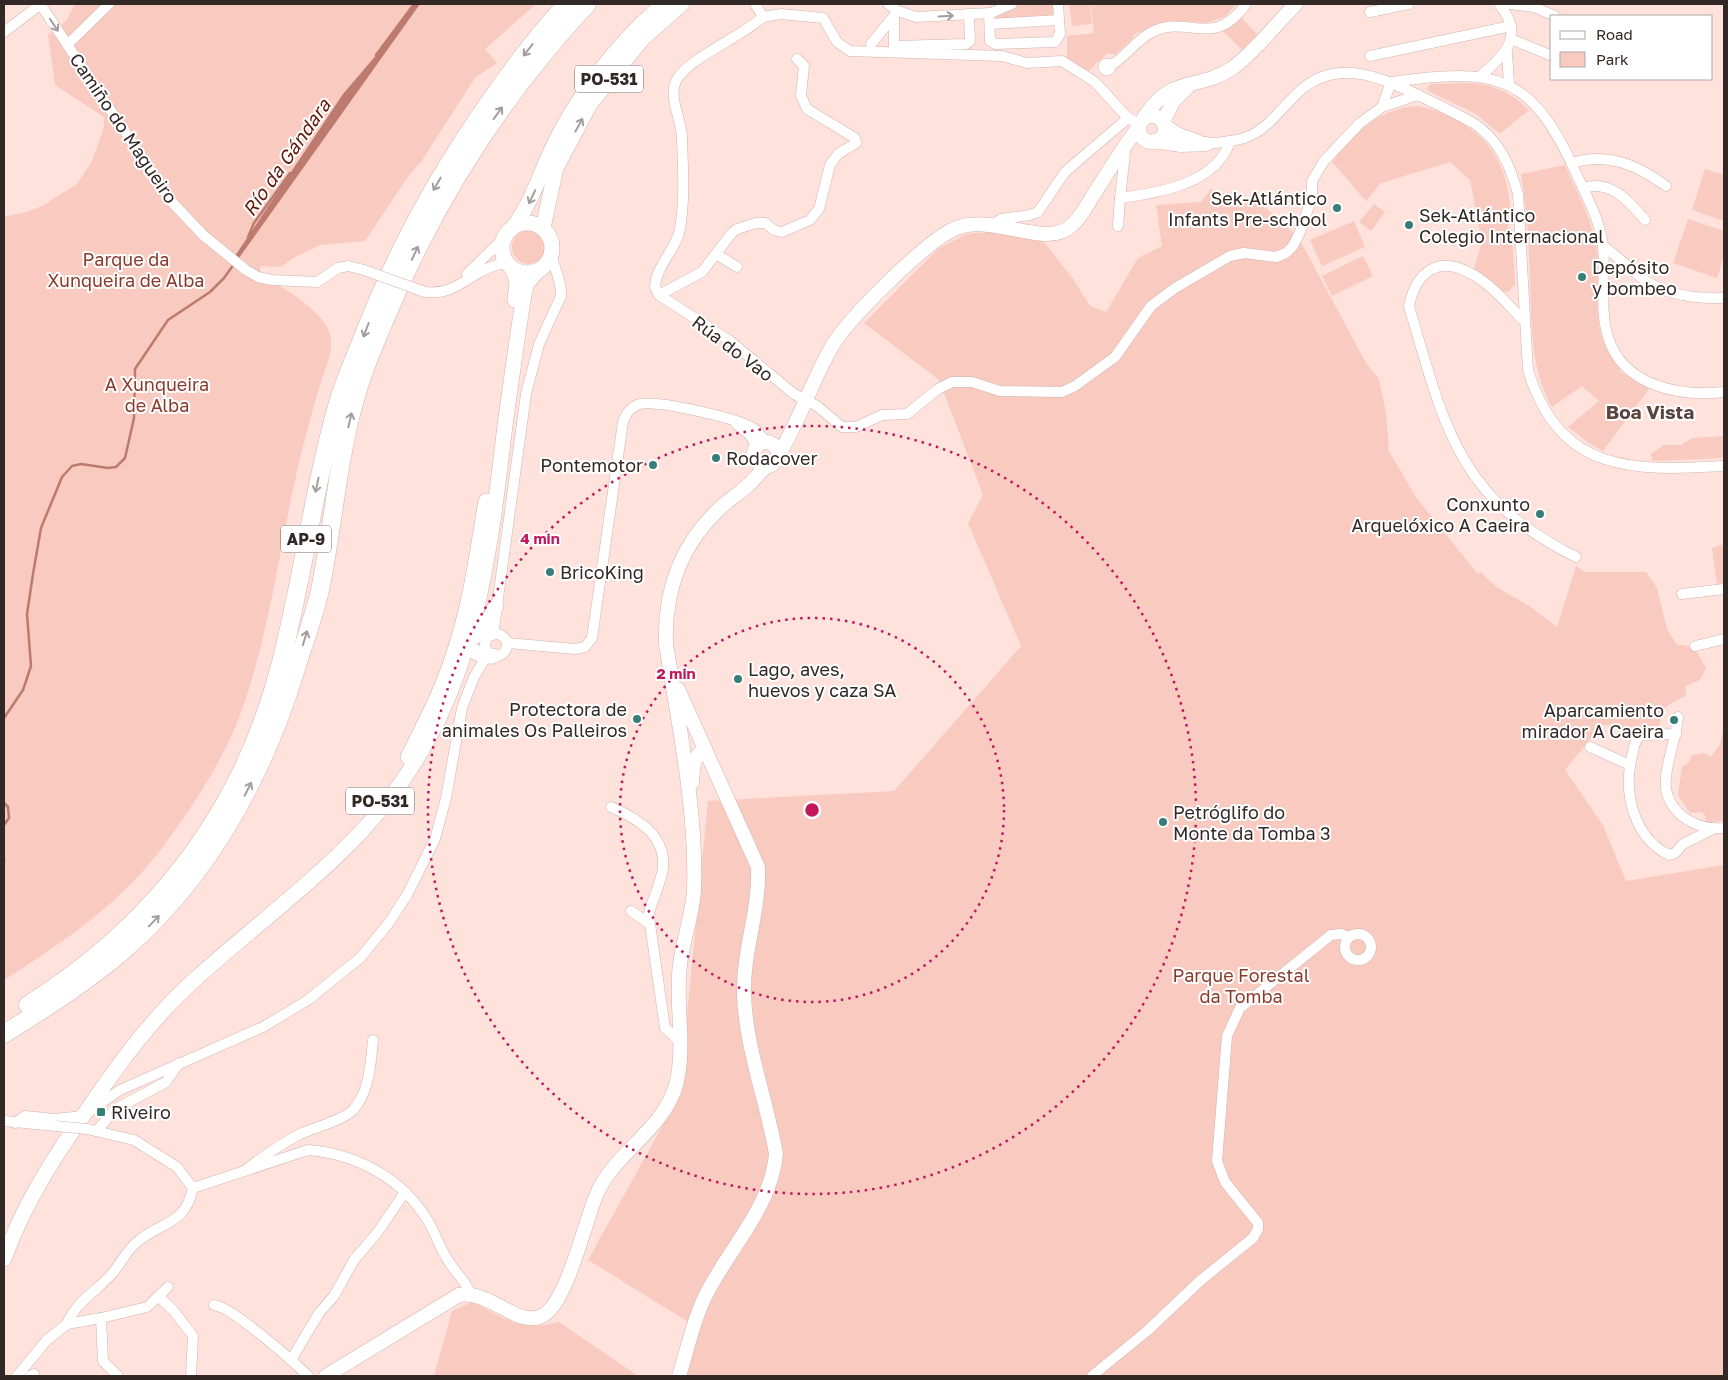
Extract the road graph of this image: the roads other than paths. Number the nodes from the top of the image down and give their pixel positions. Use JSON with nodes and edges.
{"nodes":[{"id":1,"x":41,"y":4,"type":"edge"},
{"id":2,"x":109,"y":4,"type":"edge"},
{"id":3,"x":587,"y":4,"type":"edge"},
{"id":4,"x":597,"y":4,"type":"edge"},
{"id":5,"x":663,"y":4,"type":"edge"},
{"id":6,"x":682,"y":4,"type":"edge"},
{"id":7,"x":755,"y":4,"type":"edge"},
{"id":8,"x":888,"y":4,"type":"edge"},
{"id":9,"x":1012,"y":4,"type":"edge"},
{"id":10,"x":1058,"y":4,"type":"edge"},
{"id":11,"x":1246,"y":4,"type":"edge"},
{"id":12,"x":1296,"y":4,"type":"edge"},
{"id":13,"x":1409,"y":4,"type":"edge"},
{"id":14,"x":1499,"y":4,"type":"edge"},
{"id":15,"x":1510,"y":4,"type":"edge"},
{"id":16,"x":564,"y":7,"type":"edge"},
{"id":17,"x":1370,"y":12,"type":"dead end"},
{"id":18,"x":896,"y":14,"type":"junction"},
{"id":19,"x":969,"y":14,"type":"junction"},
{"id":20,"x":1554,"y":15,"type":"edge"},
{"id":21,"x":763,"y":17,"type":"junction"},
{"id":22,"x":989,"y":18,"type":"junction"},
{"id":23,"x":1059,"y":20,"type":"junction"},
{"id":24,"x":1511,"y":26,"type":"junction"},
{"id":25,"x":4,"y":32,"type":"edge"},
{"id":26,"x":1511,"y":39,"type":"junction"},
{"id":27,"x":68,"y":44,"type":"junction"},
{"id":28,"x":872,"y":44,"type":"dead end"},
{"id":29,"x":1507,"y":52,"type":"junction"},
{"id":30,"x":1550,"y":55,"type":"edge"},
{"id":31,"x":1370,"y":56,"type":"dead end"},
{"id":32,"x":540,"y":57,"type":"junction"},
{"id":33,"x":797,"y":59,"type":"dead end"},
{"id":34,"x":1110,"y":66,"type":"dead end"},
{"id":35,"x":1480,"y":76,"type":"junction"},
{"id":36,"x":1195,"y":82,"type":"junction"},
{"id":37,"x":1391,"y":82,"type":"junction"},
{"id":38,"x":1509,"y":84,"type":"junction"},
{"id":39,"x":1418,"y":95,"type":"junction"},
{"id":40,"x":1382,"y":107,"type":"junction"},
{"id":41,"x":1138,"y":122,"type":"junction"},
{"id":42,"x":1164,"y":124,"type":"junction"},
{"id":43,"x":1152,"y":141,"type":"junction"},
{"id":44,"x":1230,"y":141,"type":"junction"},
{"id":45,"x":1206,"y":144,"type":"junction"},
{"id":46,"x":1120,"y":158,"type":"junction"},
{"id":47,"x":1571,"y":163,"type":"junction"},
{"id":48,"x":1666,"y":186,"type":"dead end"},
{"id":49,"x":1582,"y":188,"type":"junction"},
{"id":50,"x":1120,"y":198,"type":"junction"},
{"id":51,"x":1645,"y":220,"type":"dead end"},
{"id":52,"x":994,"y":224,"type":"junction"},
{"id":53,"x":516,"y":225,"type":"junction"},
{"id":54,"x":1118,"y":226,"type":"dead end"},
{"id":55,"x":543,"y":228,"type":"junction"},
{"id":56,"x":504,"y":238,"type":"junction"},
{"id":57,"x":1603,"y":246,"type":"junction"},
{"id":58,"x":716,"y":254,"type":"junction"},
{"id":59,"x":552,"y":255,"type":"junction"},
{"id":60,"x":509,"y":265,"type":"junction"},
{"id":61,"x":737,"y":267,"type":"dead end"},
{"id":62,"x":539,"y":271,"type":"junction"},
{"id":63,"x":446,"y":292,"type":"junction"},
{"id":64,"x":561,"y":292,"type":"junction"},
{"id":65,"x":660,"y":295,"type":"junction"},
{"id":66,"x":1724,"y":298,"type":"edge"},
{"id":67,"x":1523,"y":320,"type":"junction"},
{"id":68,"x":504,"y":379,"type":"junction"},
{"id":69,"x":1724,"y":392,"type":"edge"},
{"id":70,"x":806,"y":401,"type":"junction"},
{"id":71,"x":767,"y":453,"type":"junction"},
{"id":72,"x":1724,"y":466,"type":"edge"},
{"id":73,"x":1576,"y":557,"type":"dead end"},
{"id":74,"x":1724,"y":589,"type":"edge"},
{"id":75,"x":1682,"y":594,"type":"dead end"},
{"id":76,"x":496,"y":606,"type":"junction"},
{"id":77,"x":493,"y":635,"type":"junction"},
{"id":78,"x":1724,"y":639,"type":"edge"},
{"id":79,"x":469,"y":640,"type":"junction"},
{"id":80,"x":507,"y":643,"type":"junction"},
{"id":81,"x":1695,"y":646,"type":"dead end"},
{"id":82,"x":488,"y":657,"type":"junction"},
{"id":83,"x":672,"y":680,"type":"junction"},
{"id":84,"x":447,"y":698,"type":"junction"},
{"id":85,"x":462,"y":708,"type":"junction"},
{"id":86,"x":1678,"y":717,"type":"dead end"},
{"id":87,"x":424,"y":724,"type":"junction"},
{"id":88,"x":1676,"y":734,"type":"junction"},
{"id":89,"x":680,"y":735,"type":"junction"},
{"id":90,"x":699,"y":735,"type":"junction"},
{"id":91,"x":1590,"y":747,"type":"dead end"},
{"id":92,"x":706,"y":756,"type":"junction"},
{"id":93,"x":1630,"y":765,"type":"junction"},
{"id":94,"x":611,"y":807,"type":"dead end"},
{"id":95,"x":690,"y":811,"type":"junction"},
{"id":96,"x":1724,"y":828,"type":"edge"},
{"id":97,"x":1713,"y":829,"type":"junction"},
{"id":98,"x":631,"y":911,"type":"dead end"},
{"id":99,"x":650,"y":924,"type":"junction"},
{"id":100,"x":1349,"y":937,"type":"dead end"},
{"id":101,"x":4,"y":1020,"type":"edge"},
{"id":102,"x":4,"y":1034,"type":"edge"},
{"id":103,"x":373,"y":1040,"type":"dead end"},
{"id":104,"x":678,"y":1040,"type":"junction"},
{"id":105,"x":179,"y":1063,"type":"junction"},
{"id":106,"x":4,"y":1121,"type":"edge"},
{"id":107,"x":14,"y":1123,"type":"junction"},
{"id":108,"x":85,"y":1124,"type":"junction"},
{"id":109,"x":241,"y":1173,"type":"junction"},
{"id":110,"x":193,"y":1188,"type":"junction"},
{"id":111,"x":405,"y":1192,"type":"junction"},
{"id":112,"x":4,"y":1238,"type":"edge"},
{"id":113,"x":4,"y":1259,"type":"edge"},
{"id":114,"x":168,"y":1287,"type":"dead end"},
{"id":115,"x":470,"y":1293,"type":"junction"},
{"id":116,"x":159,"y":1297,"type":"junction"},
{"id":117,"x":214,"y":1305,"type":"dead end"},
{"id":118,"x":101,"y":1318,"type":"junction"},
{"id":119,"x":67,"y":1324,"type":"junction"},
{"id":120,"x":291,"y":1360,"type":"junction"},
{"id":121,"x":17,"y":1376,"type":"edge"},
{"id":122,"x":118,"y":1376,"type":"edge"},
{"id":123,"x":190,"y":1376,"type":"edge"},
{"id":124,"x":308,"y":1376,"type":"edge"},
{"id":125,"x":326,"y":1376,"type":"edge"},
{"id":126,"x":678,"y":1376,"type":"edge"},
{"id":127,"x":1092,"y":1376,"type":"edge"}],
"edges":[{"from":1,"to":25,"type":"street"},
{"from":1,"to":27,"type":"street","name":"Camiño do Magueiro","one_way":true},
{"from":2,"to":27,"type":"street"},
{"from":3,"to":32,"type":"highway","number":"AP-9"},
{"from":4,"to":32,"type":"highway"},
{"from":5,"to":53,"type":"main road","number":"PO-531","one_way":true},
{"from":55,"to":6,"type":"main road","number":"PO-531","one_way":true},
{"from":7,"to":21,"type":"street"},
{"from":8,"to":18,"type":"street"},
{"from":9,"to":22,"type":"street"},
{"from":10,"to":23,"type":"street"},
{"from":11,"to":34,"type":"street"},
{"from":12,"to":36,"type":"street"},
{"from":13,"to":17,"type":"street"},
{"from":14,"to":24,"type":"street"},
{"from":15,"to":20,"type":"street"},
{"from":16,"to":101,"type":"highway","number":"AP-9","one_way":true},
{"from":18,"to":19,"type":"street","one_way":true},
{"from":18,"to":19,"type":"street"},
{"from":18,"to":28,"type":"street"},
{"from":19,"to":22,"type":"street"},
{"from":21,"to":41,"type":"street"},
{"from":21,"to":65,"type":"street"},
{"from":22,"to":23,"type":"street"},
{"from":22,"to":23,"type":"street"},
{"from":24,"to":26,"type":"street"},
{"from":24,"to":31,"type":"street"},
{"from":26,"to":29,"type":"street"},
{"from":26,"to":30,"type":"street"},
{"from":27,"to":63,"type":"street","name":"Camiño do Magueiro","bridge":true},
{"from":29,"to":35,"type":"street"},
{"from":29,"to":38,"type":"street"},
{"from":102,"to":32,"type":"highway","number":"AP-9","one_way":true},
{"from":33,"to":58,"type":"street"},
{"from":35,"to":37,"type":"street"},
{"from":35,"to":38,"type":"street"},
{"from":36,"to":41,"type":"street"},
{"from":36,"to":42,"type":"street"},
{"from":37,"to":39,"type":"street"},
{"from":37,"to":40,"type":"street"},
{"from":37,"to":44,"type":"street"},
{"from":38,"to":47,"type":"street"},
{"from":39,"to":40,"type":"street"},
{"from":39,"to":67,"type":"street"},
{"from":40,"to":70,"type":"street","name":"Rúa do Vao"},
{"from":41,"to":42,"type":"street"},
{"from":41,"to":43,"type":"street"},
{"from":41,"to":46,"type":"street"},
{"from":41,"to":52,"type":"street"},
{"from":42,"to":43,"type":"street"},
{"from":42,"to":45,"type":"street"},
{"from":43,"to":45,"type":"street"},
{"from":43,"to":46,"type":"street"},
{"from":44,"to":45,"type":"street"},
{"from":44,"to":50,"type":"street"},
{"from":46,"to":50,"type":"street"},
{"from":46,"to":52,"type":"street"},
{"from":47,"to":48,"type":"street"},
{"from":47,"to":49,"type":"street"},
{"from":49,"to":51,"type":"street"},
{"from":49,"to":57,"type":"street"},
{"from":50,"to":54,"type":"street"},
{"from":52,"to":70,"type":"street"},
{"from":53,"to":55,"type":"main road"},
{"from":53,"to":56,"type":"main road","number":"PO-531"},
{"from":55,"to":59,"type":"main road"},
{"from":56,"to":60,"type":"main road","number":"PO-531"},
{"from":56,"to":63,"type":"street"},
{"from":57,"to":66,"type":"street"},
{"from":57,"to":69,"type":"street"},
{"from":58,"to":61,"type":"street"},
{"from":58,"to":65,"type":"street"},
{"from":59,"to":62,"type":"main road","number":"PO-531"},
{"from":59,"to":64,"type":"street"},
{"from":60,"to":62,"type":"main road"},
{"from":60,"to":63,"type":"street"},
{"from":60,"to":68,"type":"main road","number":"PO-531"},
{"from":62,"to":64,"type":"street"},
{"from":62,"to":79,"type":"main road","number":"PO-531"},
{"from":64,"to":76,"type":"street"},
{"from":65,"to":70,"type":"street","name":"Rúa do Vao"},
{"from":67,"to":72,"type":"street"},
{"from":67,"to":73,"type":"street"},
{"from":68,"to":79,"type":"main road"},
{"from":68,"to":87,"type":"main road","number":"PO-531"},
{"from":70,"to":71,"type":"street"},
{"from":71,"to":80,"type":"street"},
{"from":71,"to":83,"type":"street"},
{"from":74,"to":75,"type":"street"},
{"from":76,"to":77,"type":"street"},
{"from":76,"to":79,"type":"main road"},
{"from":77,"to":80,"type":"street"},
{"from":77,"to":82,"type":"street"},
{"from":78,"to":81,"type":"street"},
{"from":79,"to":82,"type":"main road"},
{"from":79,"to":84,"type":"main road","number":"PO-531"},
{"from":80,"to":82,"type":"street"},
{"from":82,"to":84,"type":"main road"},
{"from":82,"to":85,"type":"street"},
{"from":83,"to":89,"type":"street"},
{"from":83,"to":90,"type":"street"},
{"from":84,"to":85,"type":"street"},
{"from":84,"to":87,"type":"main road"},
{"from":84,"to":108,"type":"main road","number":"PO-531"},
{"from":85,"to":105,"type":"street"},
{"from":86,"to":88,"type":"street"},
{"from":87,"to":108,"type":"main road","number":"PO-531"},
{"from":88,"to":93,"type":"street"},
{"from":88,"to":97,"type":"street"},
{"from":89,"to":90,"type":"street"},
{"from":89,"to":92,"type":"street"},
{"from":89,"to":95,"type":"street"},
{"from":90,"to":92,"type":"street"},
{"from":91,"to":93,"type":"street"},
{"from":92,"to":95,"type":"street"},
{"from":92,"to":126,"type":"street"},
{"from":93,"to":97,"type":"street"},
{"from":94,"to":99,"type":"street"},
{"from":95,"to":104,"type":"street"},
{"from":96,"to":97,"type":"street"},
{"from":98,"to":99,"type":"street"},
{"from":99,"to":104,"type":"street"},
{"from":100,"to":127,"type":"street"},
{"from":103,"to":109,"type":"street"},
{"from":104,"to":115,"type":"street"},
{"from":105,"to":108,"type":"street"},
{"from":105,"to":108,"type":"street"},
{"from":106,"to":107,"type":"street"},
{"from":107,"to":108,"type":"street","bridge":true},
{"from":107,"to":108,"type":"street"},
{"from":108,"to":110,"type":"street"},
{"from":108,"to":112,"type":"main road","number":"PO-531"},
{"from":108,"to":113,"type":"main road","number":"PO-531"},
{"from":109,"to":110,"type":"street"},
{"from":109,"to":111,"type":"street"},
{"from":110,"to":119,"type":"street"},
{"from":111,"to":115,"type":"street"},
{"from":111,"to":120,"type":"street"},
{"from":114,"to":116,"type":"street"},
{"from":115,"to":125,"type":"street"},
{"from":116,"to":118,"type":"street"},
{"from":116,"to":123,"type":"street"},
{"from":117,"to":120,"type":"street"},
{"from":118,"to":119,"type":"street"},
{"from":118,"to":122,"type":"street"},
{"from":119,"to":121,"type":"street"},
{"from":120,"to":124,"type":"street"}]}
